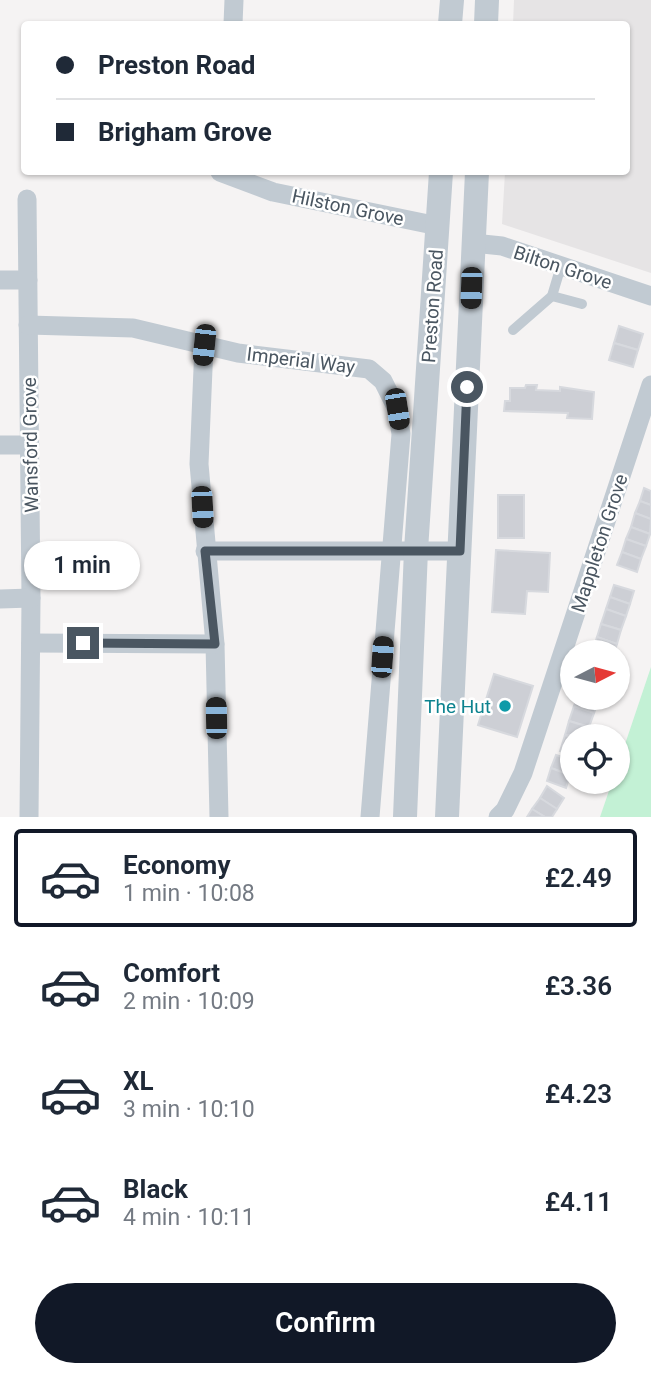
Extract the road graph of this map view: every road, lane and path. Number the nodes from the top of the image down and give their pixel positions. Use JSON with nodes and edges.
{"nodes":[{"id":1,"x":234,"y":0,"type":"edge"},
{"id":2,"x":452,"y":0,"type":"edge"},
{"id":3,"x":487,"y":0,"type":"edge"},
{"id":4,"x":233,"y":21,"type":"edge"},
{"id":5,"x":450,"y":21,"type":"edge"},
{"id":6,"x":486,"y":21,"type":"edge"},
{"id":7,"x":232,"y":175,"type":"edge"},
{"id":8,"x":441,"y":175,"type":"edge"},
{"id":9,"x":477,"y":175,"type":"edge"},
{"id":10,"x":27,"y":199,"type":"dead end"},
{"id":11,"x":438,"y":226,"type":"junction"},
{"id":12,"x":473,"y":243,"type":"junction"},
{"id":13,"x":561,"y":266,"type":"junction"},
{"id":14,"x":0,"y":280,"type":"edge"},
{"id":15,"x":28,"y":280,"type":"junction"},
{"id":16,"x":552,"y":296,"type":"junction"},
{"id":17,"x":651,"y":296,"type":"edge"},
{"id":18,"x":582,"y":304,"type":"dead end"},
{"id":19,"x":28,"y":325,"type":"junction"},
{"id":20,"x":513,"y":330,"type":"dead end"},
{"id":21,"x":204,"y":345,"type":"junction"},
{"id":22,"x":651,"y":385,"type":"edge"},
{"id":23,"x":0,"y":445,"type":"edge"},
{"id":24,"x":30,"y":445,"type":"junction"},
{"id":25,"x":416,"y":550,"type":"junction"},
{"id":26,"x":205,"y":551,"type":"junction"},
{"id":27,"x":391,"y":551,"type":"junction"},
{"id":28,"x":460,"y":551,"type":"junction"},
{"id":29,"x":0,"y":598,"type":"edge"},
{"id":30,"x":31,"y":598,"type":"junction"},
{"id":31,"x":31,"y":643,"type":"junction"},
{"id":32,"x":215,"y":644,"type":"junction"},
{"id":33,"x":29,"y":817,"type":"edge"},
{"id":34,"x":219,"y":817,"type":"edge"},
{"id":35,"x":370,"y":817,"type":"edge"},
{"id":36,"x":405,"y":817,"type":"edge"},
{"id":37,"x":447,"y":817,"type":"edge"},
{"id":38,"x":498,"y":817,"type":"edge"}],
"edges":[{"from":1,"to":4,"type":"street"},
{"from":2,"to":5,"type":"street"},
{"from":3,"to":6,"type":"street"},
{"from":7,"to":11,"type":"street","name":"Hilston Grove"},
{"from":8,"to":11,"type":"street","name":"Preston Road"},
{"from":9,"to":12,"type":"street","name":"Preston Road"},
{"from":10,"to":15,"type":"street","name":"Wansford Grove"},
{"from":11,"to":25,"type":"street","name":"Preston Road"},
{"from":12,"to":13,"type":"street","name":"Bilton Grove"},
{"from":12,"to":28,"type":"street","name":"Preston Road"},
{"from":13,"to":16,"type":"lane"},
{"from":13,"to":17,"type":"street","name":"Bilton Grove"},
{"from":14,"to":15,"type":"street"},
{"from":15,"to":19,"type":"street","name":"Wansford Grove"},
{"from":16,"to":18,"type":"lane"},
{"from":16,"to":20,"type":"lane"},
{"from":19,"to":21,"type":"street","name":"Imperial Way"},
{"from":19,"to":24,"type":"street","name":"Wansford Grove"},
{"from":21,"to":26,"type":"street"},
{"from":21,"to":27,"type":"street","name":"Imperial Way"},
{"from":22,"to":38,"type":"street","name":"Mappleton Grove"},
{"from":23,"to":24,"type":"street"},
{"from":24,"to":30,"type":"street","name":"Wansford Grove"},
{"from":25,"to":27,"type":"street"},
{"from":25,"to":28,"type":"street"},
{"from":25,"to":36,"type":"street","name":"Preston Road"},
{"from":26,"to":27,"type":"street"},
{"from":26,"to":32,"type":"street"},
{"from":27,"to":35,"type":"street","name":"Imperial Way"},
{"from":28,"to":37,"type":"street","name":"Preston Road"},
{"from":29,"to":30,"type":"street"},
{"from":30,"to":31,"type":"street","name":"Wansford Grove"},
{"from":31,"to":32,"type":"street"},
{"from":31,"to":33,"type":"street","name":"Wansford Grove"},
{"from":32,"to":34,"type":"street"}]}
